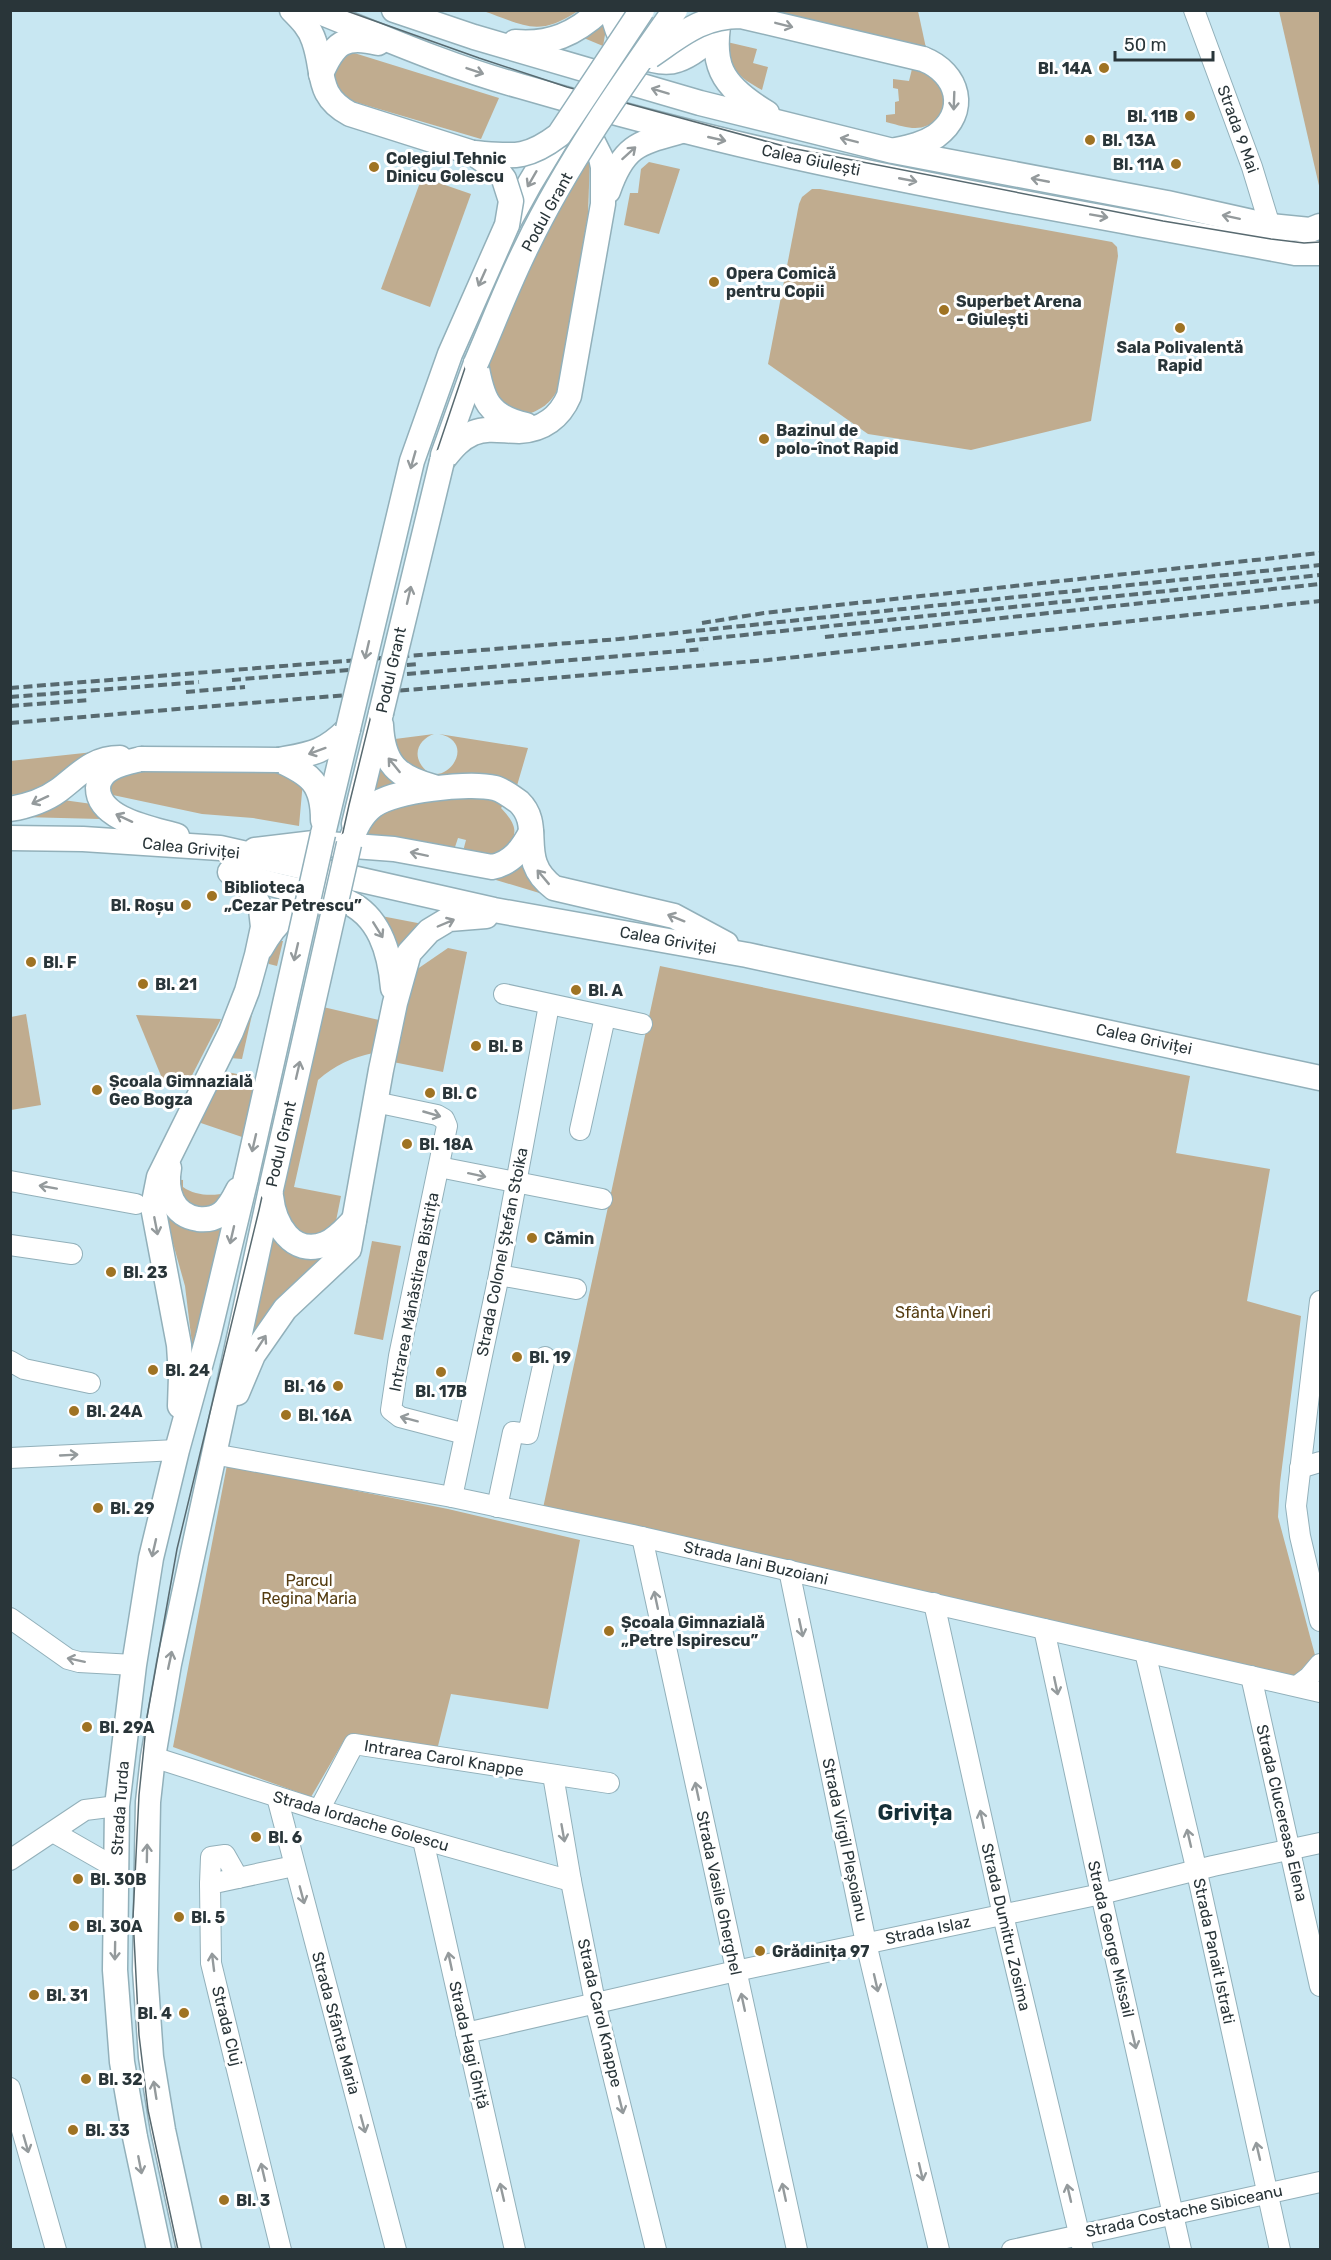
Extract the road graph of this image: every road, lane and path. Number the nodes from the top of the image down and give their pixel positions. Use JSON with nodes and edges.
{"nodes":[{"id":1,"x":292,"y":10,"type":"edge"},
{"id":2,"x":315,"y":10,"type":"edge"},
{"id":3,"x":394,"y":10,"type":"edge"},
{"id":4,"x":419,"y":10,"type":"edge"},
{"id":5,"x":601,"y":10,"type":"edge"},
{"id":6,"x":612,"y":10,"type":"edge"},
{"id":7,"x":626,"y":10,"type":"edge"},
{"id":8,"x":642,"y":10,"type":"edge"},
{"id":9,"x":675,"y":10,"type":"edge"},
{"id":10,"x":721,"y":10,"type":"edge"},
{"id":11,"x":1194,"y":10,"type":"edge"},
{"id":12,"x":715,"y":34,"type":"junction"},
{"id":13,"x":465,"y":35,"type":"junction"},
{"id":14,"x":432,"y":57,"type":"junction"},
{"id":15,"x":610,"y":58,"type":"junction"},
{"id":16,"x":636,"y":66,"type":"junction"},
{"id":17,"x":321,"y":74,"type":"junction"},
{"id":18,"x":519,"y":86,"type":"junction"},
{"id":19,"x":784,"y":123,"type":"junction"},
{"id":20,"x":682,"y":131,"type":"junction"},
{"id":21,"x":559,"y":135,"type":"junction"},
{"id":22,"x":892,"y":151,"type":"junction"},
{"id":23,"x":473,"y":153,"type":"junction"},
{"id":24,"x":603,"y":204,"type":"junction"},
{"id":25,"x":507,"y":225,"type":"junction"},
{"id":26,"x":1315,"y":228,"type":"edge"},
{"id":27,"x":1267,"y":236,"type":"junction"},
{"id":28,"x":1320,"y":254,"type":"edge"},
{"id":29,"x":476,"y":363,"type":"junction"},
{"id":30,"x":537,"y":427,"type":"junction"},
{"id":31,"x":442,"y":460,"type":"junction"},
{"id":32,"x":381,"y":713,"type":"junction"},
{"id":33,"x":348,"y":729,"type":"junction"},
{"id":34,"x":141,"y":759,"type":"junction"},
{"id":35,"x":279,"y":760,"type":"junction"},
{"id":36,"x":442,"y":789,"type":"junction"},
{"id":37,"x":10,"y":809,"type":"edge"},
{"id":38,"x":531,"y":832,"type":"junction"},
{"id":39,"x":322,"y":834,"type":"junction"},
{"id":40,"x":10,"y":838,"type":"edge"},
{"id":41,"x":349,"y":844,"type":"junction"},
{"id":42,"x":229,"y":857,"type":"junction"},
{"id":43,"x":343,"y":900,"type":"junction"},
{"id":44,"x":446,"y":900,"type":"junction"},
{"id":45,"x":524,"y":916,"type":"junction"},
{"id":46,"x":257,"y":955,"type":"junction"},
{"id":47,"x":747,"y":955,"type":"junction"},
{"id":48,"x":504,"y":994,"type":"dead end"},
{"id":49,"x":394,"y":1003,"type":"junction"},
{"id":50,"x":549,"y":1005,"type":"junction"},
{"id":51,"x":604,"y":1017,"type":"junction"},
{"id":52,"x":642,"y":1024,"type":"dead end"},
{"id":53,"x":1320,"y":1077,"type":"edge"},
{"id":54,"x":375,"y":1102,"type":"junction"},
{"id":55,"x":580,"y":1130,"type":"dead end"},
{"id":56,"x":172,"y":1150,"type":"junction"},
{"id":57,"x":439,"y":1167,"type":"junction"},
{"id":58,"x":246,"y":1178,"type":"junction"},
{"id":59,"x":10,"y":1181,"type":"edge"},
{"id":60,"x":515,"y":1183,"type":"junction"},
{"id":61,"x":271,"y":1189,"type":"junction"},
{"id":62,"x":602,"y":1198,"type":"dead end"},
{"id":63,"x":136,"y":1204,"type":"dead end"},
{"id":64,"x":354,"y":1220,"type":"junction"},
{"id":65,"x":10,"y":1245,"type":"edge"},
{"id":66,"x":72,"y":1254,"type":"dead end"},
{"id":67,"x":499,"y":1275,"type":"junction"},
{"id":68,"x":576,"y":1289,"type":"dead end"},
{"id":69,"x":1320,"y":1301,"type":"edge"},
{"id":70,"x":545,"y":1357,"type":"dead end"},
{"id":71,"x":10,"y":1361,"type":"edge"},
{"id":72,"x":200,"y":1370,"type":"joint"},
{"id":73,"x":230,"y":1378,"type":"joint"},
{"id":74,"x":90,"y":1383,"type":"dead end"},
{"id":75,"x":465,"y":1434,"type":"junction"},
{"id":76,"x":177,"y":1450,"type":"junction"},
{"id":77,"x":213,"y":1454,"type":"junction"},
{"id":78,"x":10,"y":1458,"type":"edge"},
{"id":79,"x":1320,"y":1462,"type":"edge"},
{"id":80,"x":1300,"y":1468,"type":"junction"},
{"id":81,"x":452,"y":1497,"type":"junction"},
{"id":82,"x":497,"y":1507,"type":"junction"},
{"id":83,"x":642,"y":1538,"type":"junction"},
{"id":84,"x":789,"y":1570,"type":"junction"},
{"id":85,"x":934,"y":1603,"type":"junction"},
{"id":86,"x":10,"y":1617,"type":"edge"},
{"id":87,"x":1320,"y":1621,"type":"edge"},
{"id":88,"x":1044,"y":1629,"type":"junction"},
{"id":89,"x":1145,"y":1652,"type":"junction"},
{"id":90,"x":1320,"y":1664,"type":"edge"},
{"id":91,"x":135,"y":1665,"type":"junction"},
{"id":92,"x":1251,"y":1676,"type":"junction"},
{"id":93,"x":1297,"y":1686,"type":"junction"},
{"id":94,"x":1320,"y":1692,"type":"edge"},
{"id":95,"x":153,"y":1757,"type":"junction"},
{"id":96,"x":553,"y":1775,"type":"junction"},
{"id":97,"x":609,"y":1783,"type":"dead end"},
{"id":98,"x":277,"y":1797,"type":"junction"},
{"id":99,"x":117,"y":1806,"type":"junction"},
{"id":100,"x":319,"y":1810,"type":"junction"},
{"id":101,"x":53,"y":1832,"type":"junction"},
{"id":102,"x":423,"y":1840,"type":"junction"},
{"id":103,"x":1320,"y":1843,"type":"edge"},
{"id":104,"x":1291,"y":1849,"type":"junction"},
{"id":105,"x":13,"y":1852,"type":"edge"},
{"id":106,"x":294,"y":1866,"type":"junction"},
{"id":107,"x":116,"y":1868,"type":"junction"},
{"id":108,"x":1196,"y":1870,"type":"junction"},
{"id":109,"x":571,"y":1881,"type":"junction"},
{"id":110,"x":1101,"y":1894,"type":"junction"},
{"id":111,"x":1003,"y":1915,"type":"junction"},
{"id":112,"x":866,"y":1943,"type":"junction"},
{"id":113,"x":736,"y":1971,"type":"junction"},
{"id":114,"x":1320,"y":1986,"type":"edge"},
{"id":115,"x":595,"y":2002,"type":"junction"},
{"id":116,"x":466,"y":2034,"type":"junction"},
{"id":117,"x":10,"y":2088,"type":"edge"},
{"id":118,"x":1320,"y":2182,"type":"edge"},
{"id":119,"x":1268,"y":2193,"type":"junction"},
{"id":120,"x":1173,"y":2214,"type":"junction"},
{"id":121,"x":1081,"y":2242,"type":"edge"},
{"id":122,"x":56,"y":2250,"type":"edge"},
{"id":123,"x":159,"y":2250,"type":"edge"},
{"id":124,"x":189,"y":2250,"type":"edge"},
{"id":125,"x":281,"y":2250,"type":"edge"},
{"id":126,"x":396,"y":2250,"type":"edge"},
{"id":127,"x":515,"y":2250,"type":"edge"},
{"id":128,"x":656,"y":2250,"type":"edge"},
{"id":129,"x":796,"y":2250,"type":"edge"},
{"id":130,"x":939,"y":2250,"type":"edge"},
{"id":131,"x":1012,"y":2250,"type":"edge"},
{"id":132,"x":1181,"y":2250,"type":"edge"},
{"id":133,"x":1280,"y":2250,"type":"edge"}],
"edges":[{"from":1,"to":17,"type":"main road"},
{"from":2,"to":14,"type":"main road","name":"Calea Giulești"},
{"from":3,"to":13,"type":"main road","name":"Calea Giulești"},
{"from":4,"to":13,"type":"main road"},
{"from":5,"to":13,"type":"main road"},
{"from":6,"to":12,"type":"main road"},
{"from":7,"to":15,"type":"main road","bridge":true},
{"from":8,"to":15,"type":"main road","name":"Podul Grant","bridge":true},
{"from":9,"to":16,"type":"main road","name":"Podul Grant","bridge":true},
{"from":10,"to":12,"type":"main road"},
{"from":11,"to":27,"type":"street","name":"Strada 9 Mai"},
{"from":12,"to":19,"type":"main road"},
{"from":19,"to":13,"type":"main road","name":"Calea Giulești","one_way":true},
{"from":14,"to":17,"type":"main road"},
{"from":14,"to":18,"type":"main road","name":"Calea Giulești","one_way":true},
{"from":15,"to":21,"type":"main road","name":"Podul Grant","bridge":true},
{"from":16,"to":22,"type":"main road","one_way":true,"bridge":true},
{"from":16,"to":29,"type":"main road","name":"Podul Grant","bridge":true},
{"from":17,"to":23,"type":"main road"},
{"from":18,"to":20,"type":"main road","name":"Calea Giulești"},
{"from":18,"to":24,"type":"main road"},
{"from":22,"to":19,"type":"main road","name":"Calea Giulești","one_way":true},
{"from":24,"to":20,"type":"main road","one_way":true},
{"from":20,"to":27,"type":"main road","name":"Calea Giulești","one_way":true},
{"from":21,"to":23,"type":"main road","bridge":true},
{"from":21,"to":25,"type":"main road","name":"Podul Grant","one_way":true,"bridge":true},
{"from":27,"to":22,"type":"main road","name":"Calea Giulești","one_way":true},
{"from":23,"to":25,"type":"main road","bridge":true},
{"from":24,"to":30,"type":"main road"},
{"from":25,"to":33,"type":"main road","name":"Podul Grant","one_way":true,"bridge":true},
{"from":26,"to":27,"type":"main road","name":"Calea Giulești"},
{"from":26,"to":28,"type":"street"},
{"from":27,"to":28,"type":"main road","name":"Calea Giulești"},
{"from":29,"to":30,"type":"main road"},
{"from":29,"to":31,"type":"main road","name":"Podul Grant"},
{"from":30,"to":31,"type":"main road"},
{"from":32,"to":31,"type":"main road","name":"Podul Grant","one_way":true,"bridge":true},
{"from":36,"to":32,"type":"main road","one_way":true},
{"from":32,"to":41,"type":"main road","name":"Podul Grant"},
{"from":33,"to":35,"type":"main road","one_way":true},
{"from":33,"to":39,"type":"main road","name":"Podul Grant"},
{"from":34,"to":35,"type":"main road","bridge":true},
{"from":34,"to":37,"type":"main road","one_way":true},
{"from":42,"to":34,"type":"main road","one_way":true},
{"from":35,"to":39,"type":"main road"},
{"from":36,"to":38,"type":"main road"},
{"from":36,"to":41,"type":"main road"},
{"from":38,"to":42,"type":"main road","one_way":true},
{"from":47,"to":38,"type":"main road","one_way":true},
{"from":39,"to":58,"type":"main road","name":"Podul Grant","one_way":true,"bridge":true},
{"from":40,"to":42,"type":"main road","name":"Calea Griviței"},
{"from":61,"to":41,"type":"main road","name":"Podul Grant","one_way":true,"bridge":true},
{"from":42,"to":43,"type":"main road"},
{"from":42,"to":44,"type":"main road","name":"Calea Griviței"},
{"from":42,"to":46,"type":"main road"},
{"from":43,"to":44,"type":"main road"},
{"from":43,"to":46,"type":"main road"},
{"from":43,"to":49,"type":"main road","one_way":true},
{"from":44,"to":45,"type":"main road","name":"Calea Griviței"},
{"from":45,"to":47,"type":"main road","name":"Calea Griviței"},
{"from":49,"to":45,"type":"main road","one_way":true},
{"from":46,"to":56,"type":"main road"},
{"from":47,"to":53,"type":"main road","name":"Calea Griviței"},
{"from":48,"to":50,"type":"street"},
{"from":49,"to":54,"type":"main road"},
{"from":50,"to":51,"type":"street"},
{"from":50,"to":60,"type":"street","name":"Strada Colonel Ștefan Stoika"},
{"from":51,"to":52,"type":"street"},
{"from":51,"to":55,"type":"street"},
{"from":54,"to":57,"type":"street","one_way":true},
{"from":54,"to":64,"type":"main road"},
{"from":56,"to":58,"type":"main road"},
{"from":56,"to":76,"type":"main road","one_way":true},
{"from":57,"to":60,"type":"street","one_way":true},
{"from":75,"to":57,"type":"street","name":"Intrarea Mănăstirea Bistrița","one_way":true},
{"from":58,"to":72,"type":"main road","name":"Podul Grant","one_way":true},
{"from":63,"to":59,"type":"street","one_way":true},
{"from":60,"to":62,"type":"street"},
{"from":60,"to":67,"type":"street","name":"Strada Colonel Ștefan Stoika"},
{"from":61,"to":64,"type":"main road"},
{"from":61,"to":73,"type":"main road","name":"Podul Grant"},
{"from":77,"to":64,"type":"main road","one_way":true},
{"from":65,"to":66,"type":"street"},
{"from":67,"to":68,"type":"street"},
{"from":67,"to":75,"type":"street","name":"Strada Colonel Ștefan Stoika"},
{"from":69,"to":80,"type":"street"},
{"from":70,"to":82,"type":"street"},
{"from":71,"to":74,"type":"street"},
{"from":72,"to":76,"type":"main road","name":"Strada Turda"},
{"from":73,"to":77,"type":"main road","name":"Strada Turda"},
{"from":75,"to":81,"type":"street","name":"Strada Colonel Ștefan Stoika"},
{"from":78,"to":76,"type":"street","one_way":true},
{"from":76,"to":91,"type":"main road","name":"Strada Turda","one_way":true},
{"from":77,"to":81,"type":"street","name":"Strada Iani Buzoiani"},
{"from":95,"to":77,"type":"main road","name":"Strada Turda","one_way":true},
{"from":79,"to":80,"type":"street"},
{"from":80,"to":87,"type":"street"},
{"from":81,"to":82,"type":"street","name":"Strada Iani Buzoiani"},
{"from":82,"to":83,"type":"street","name":"Strada Iani Buzoiani"},
{"from":83,"to":84,"type":"street","name":"Strada Iani Buzoiani"},
{"from":113,"to":83,"type":"street","name":"Strada Vasile Gherghel","one_way":true},
{"from":84,"to":85,"type":"street","name":"Strada Iani Buzoiani"},
{"from":84,"to":112,"type":"street","name":"Strada Virgil Pleșoianu","one_way":true},
{"from":85,"to":88,"type":"street","name":"Strada Iani Buzoiani"},
{"from":111,"to":85,"type":"street","name":"Strada Dumitru Zosima","one_way":true},
{"from":91,"to":86,"type":"street","one_way":true},
{"from":88,"to":89,"type":"street","name":"Strada Iani Buzoiani"},
{"from":88,"to":110,"type":"street","name":"Strada George Missail","one_way":true},
{"from":89,"to":92,"type":"street","name":"Strada Iani Buzoiani"},
{"from":108,"to":89,"type":"street","name":"Strada Panait Istrati","one_way":true},
{"from":90,"to":93,"type":"street"},
{"from":91,"to":99,"type":"main road","name":"Strada Turda"},
{"from":92,"to":93,"type":"street","name":"Strada Iani Buzoiani"},
{"from":92,"to":104,"type":"street","name":"Strada Clucereasa Elena"},
{"from":93,"to":94,"type":"street","name":"Strada Iani Buzoiani"},
{"from":95,"to":98,"type":"street","name":"Strada Iordache Golescu"},
{"from":124,"to":95,"type":"main road","name":"Strada Turda","one_way":true},
{"from":96,"to":97,"type":"street","name":"Intrarea Carol Knappe"},
{"from":96,"to":100,"type":"street","name":"Intrarea Carol Knappe"},
{"from":96,"to":109,"type":"street","name":"Strada Carol Knappe","one_way":true},
{"from":98,"to":100,"type":"street","name":"Strada Iordache Golescu"},
{"from":98,"to":106,"type":"street","name":"Strada Sfânta Maria"},
{"from":99,"to":101,"type":"street"},
{"from":99,"to":107,"type":"main road","name":"Strada Turda"},
{"from":100,"to":102,"type":"street","name":"Strada Iordache Golescu"},
{"from":101,"to":105,"type":"street"},
{"from":101,"to":107,"type":"street"},
{"from":102,"to":109,"type":"street","name":"Strada Iordache Golescu"},
{"from":116,"to":102,"type":"street","name":"Strada Hagi Ghiță","one_way":true},
{"from":103,"to":104,"type":"street","name":"Strada Islaz"},
{"from":104,"to":108,"type":"street","name":"Strada Islaz"},
{"from":104,"to":114,"type":"street","name":"Strada Clucereasa Elena"},
{"from":125,"to":106,"type":"street","name":"Strada Cluj","one_way":true},
{"from":106,"to":126,"type":"street","name":"Strada Sfânta Maria","one_way":true},
{"from":107,"to":123,"type":"main road","name":"Strada Turda","one_way":true},
{"from":108,"to":110,"type":"street","name":"Strada Islaz"},
{"from":119,"to":108,"type":"street","name":"Strada Panait Istrati","one_way":true},
{"from":109,"to":115,"type":"street","name":"Strada Carol Knappe"},
{"from":110,"to":111,"type":"street","name":"Strada Islaz"},
{"from":110,"to":120,"type":"street","name":"Strada George Missail","one_way":true},
{"from":111,"to":112,"type":"street","name":"Strada Islaz"},
{"from":121,"to":111,"type":"street","name":"Strada Dumitru Zosima","one_way":true},
{"from":112,"to":113,"type":"street","name":"Strada Islaz"},
{"from":112,"to":130,"type":"street","name":"Strada Virgil Pleșoianu","one_way":true},
{"from":113,"to":115,"type":"street","name":"Strada Islaz"},
{"from":129,"to":113,"type":"street","name":"Strada Vasile Gherghel","one_way":true},
{"from":115,"to":116,"type":"street","name":"Strada Islaz"},
{"from":115,"to":128,"type":"street","name":"Strada Carol Knappe","one_way":true},
{"from":127,"to":116,"type":"street","name":"Strada Hagi Ghiță","one_way":true},
{"from":117,"to":122,"type":"street","one_way":true},
{"from":118,"to":119,"type":"street","name":"Strada Costache Sibiceanu"},
{"from":119,"to":120,"type":"street","name":"Strada Costache Sibiceanu"},
{"from":119,"to":133,"type":"street","name":"Strada Panait Istrati"},
{"from":120,"to":121,"type":"street","name":"Strada Costache Sibiceanu"},
{"from":120,"to":132,"type":"street","name":"Strada George Missail"},
{"from":121,"to":131,"type":"street","name":"Strada Costache Sibiceanu"}]}
